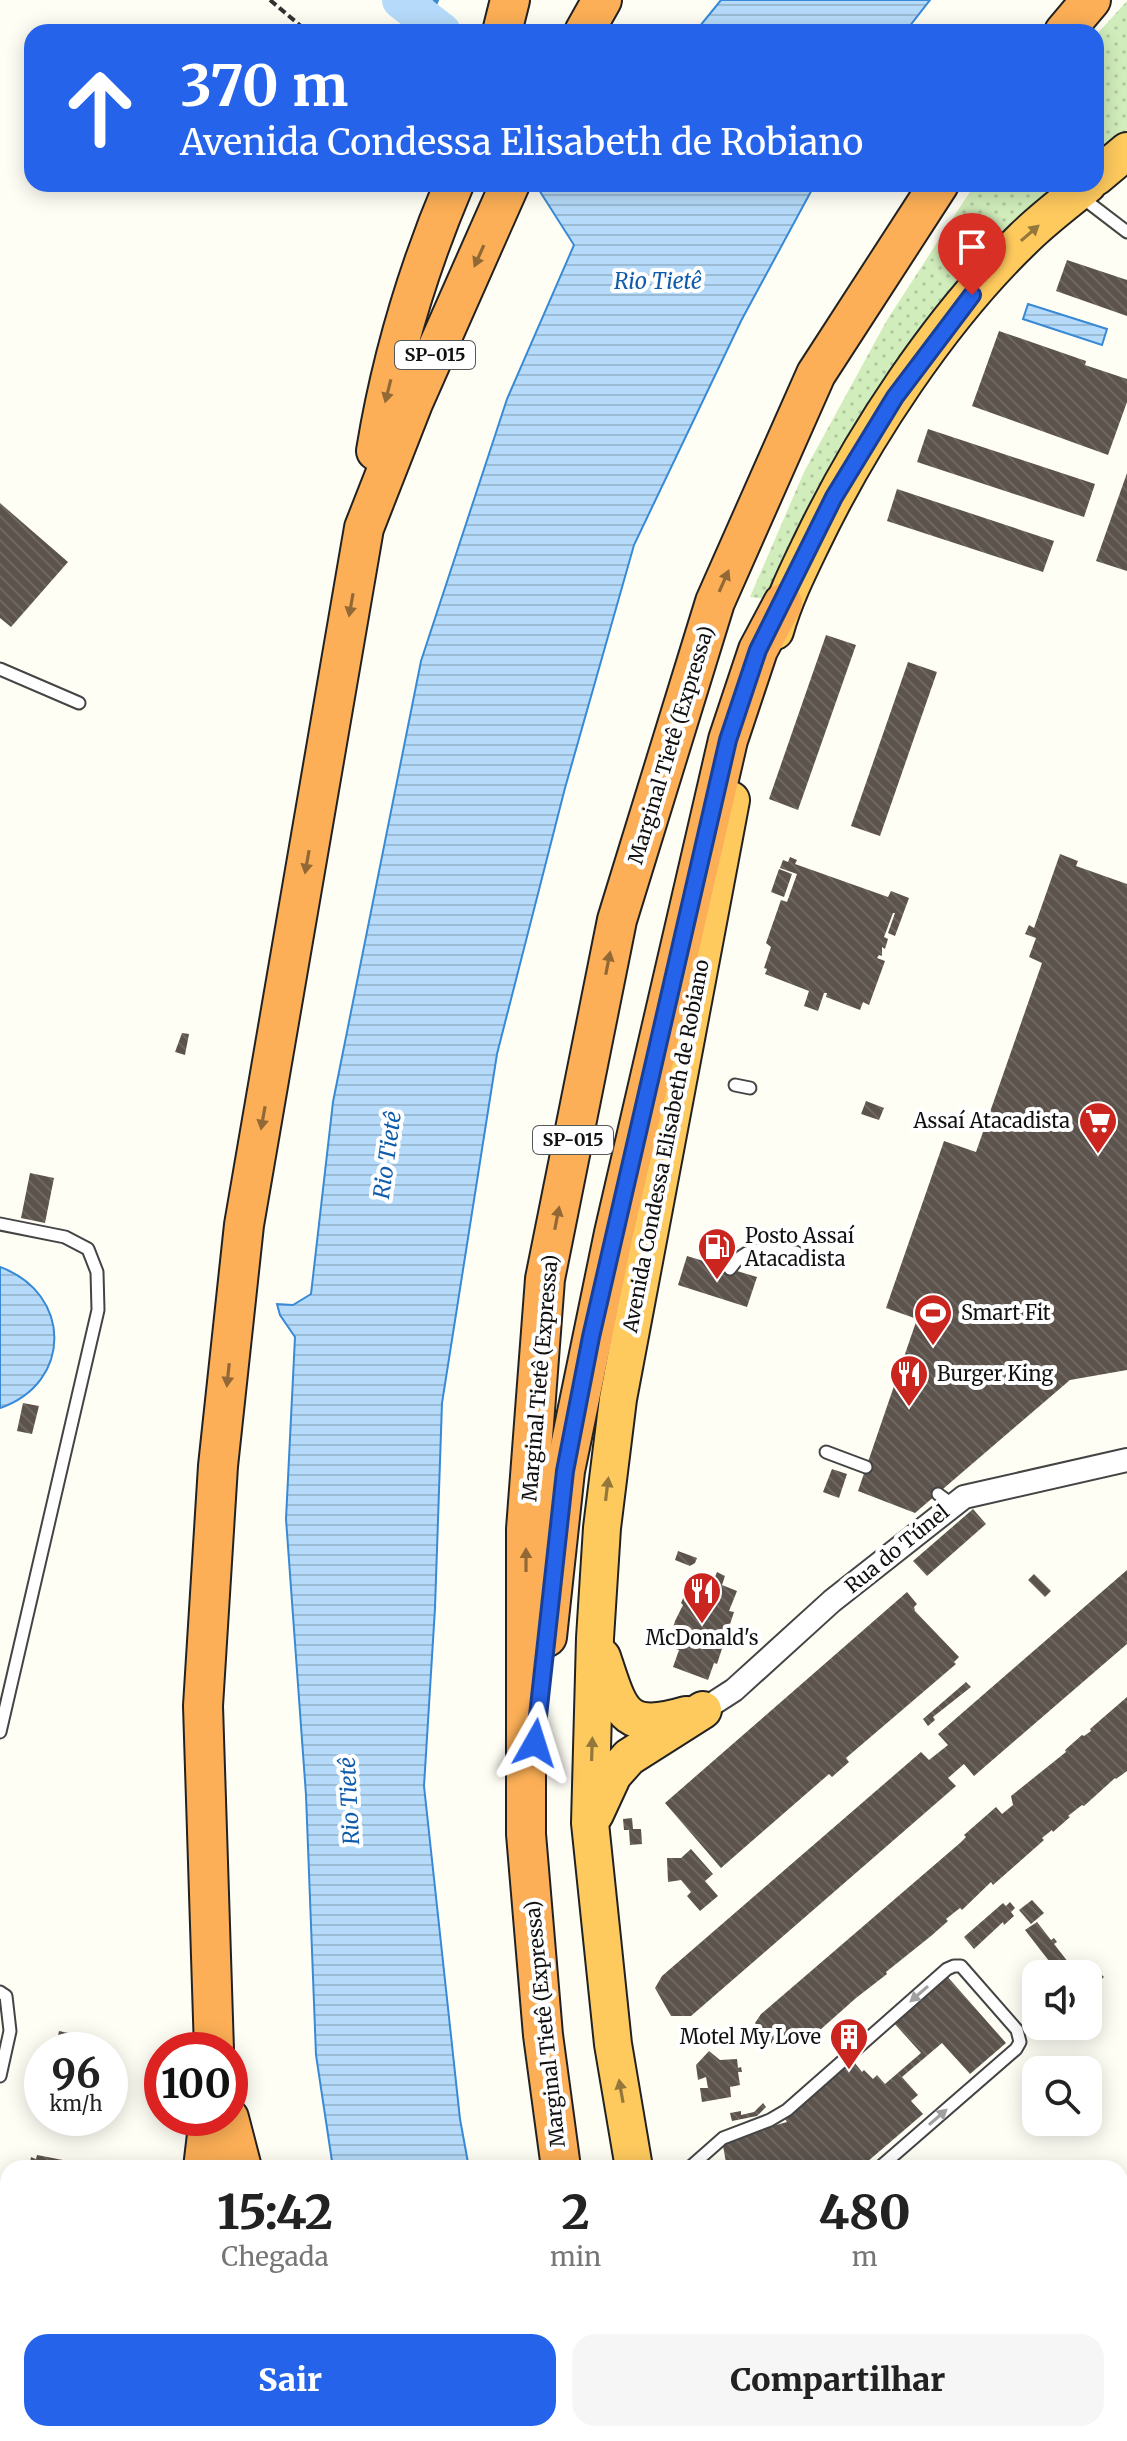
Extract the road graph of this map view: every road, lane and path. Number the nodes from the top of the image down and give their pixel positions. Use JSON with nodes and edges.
{"nodes":[{"id":1,"x":270,"y":0,"type":"edge"},
{"id":2,"x":510,"y":0,"type":"edge"},
{"id":3,"x":602,"y":0,"type":"edge"},
{"id":4,"x":1091,"y":0,"type":"edge"},
{"id":5,"x":298,"y":24,"type":"edge"},
{"id":6,"x":504,"y":24,"type":"edge"},
{"id":7,"x":588,"y":24,"type":"edge"},
{"id":8,"x":1071,"y":24,"type":"edge"},
{"id":9,"x":1127,"y":151,"type":"edge"},
{"id":10,"x":1104,"y":171,"type":"edge"},
{"id":11,"x":451,"y":192,"type":"edge"},
{"id":12,"x":506,"y":192,"type":"edge"},
{"id":13,"x":934,"y":192,"type":"edge"},
{"id":14,"x":1079,"y":192,"type":"edge"},
{"id":15,"x":1093,"y":192,"type":"edge"},
{"id":16,"x":1127,"y":232,"type":"edge"},
{"id":17,"x":364,"y":528,"type":"junction"},
{"id":18,"x":783,"y":603,"type":"junction"},
{"id":19,"x":0,"y":669,"type":"edge"},
{"id":20,"x":79,"y":703,"type":"dead end"},
{"id":21,"x":735,"y":1085,"type":"dead end"},
{"id":22,"x":750,"y":1088,"type":"dead end"},
{"id":23,"x":0,"y":1224,"type":"edge"},
{"id":24,"x":796,"y":1252,"type":"dead end"},
{"id":25,"x":730,"y":1269,"type":"dead end"},
{"id":26,"x":826,"y":1452,"type":"dead end"},
{"id":27,"x":1127,"y":1460,"type":"edge"},
{"id":28,"x":866,"y":1467,"type":"dead end"},
{"id":29,"x":595,"y":1638,"type":"junction"},
{"id":30,"x":703,"y":1710,"type":"junction"},
{"id":31,"x":0,"y":1732,"type":"edge"},
{"id":32,"x":590,"y":1823,"type":"junction"},
{"id":33,"x":526,"y":1834,"type":"junction"},
{"id":34,"x":0,"y":1992,"type":"edge"},
{"id":35,"x":213,"y":2032,"type":"edge"},
{"id":36,"x":0,"y":2076,"type":"edge"},
{"id":37,"x":207,"y":2136,"type":"edge"},
{"id":38,"x":234,"y":2136,"type":"edge"},
{"id":39,"x":204,"y":2160,"type":"edge"},
{"id":40,"x":240,"y":2160,"type":"edge"},
{"id":41,"x":560,"y":2160,"type":"edge"},
{"id":42,"x":633,"y":2160,"type":"edge"},
{"id":43,"x":698,"y":2160,"type":"edge"},
{"id":44,"x":888,"y":2160,"type":"edge"}],
"edges":[{"from":1,"to":5,"type":"path"},
{"from":2,"to":6,"type":"highway"},
{"from":3,"to":7,"type":"highway"},
{"from":4,"to":8,"type":"highway"},
{"from":9,"to":10,"type":"highway","name":"Avenida Condessa Elisabeth de Robiano"},
{"from":11,"to":17,"type":"highway","one_way":true},
{"from":12,"to":17,"type":"highway","number":"SP-015","one_way":true},
{"from":33,"to":13,"type":"highway","name":"Marginal Tietê (Expressa)","number":"SP-015","one_way":true},
{"from":18,"to":14,"type":"highway","name":"Avenida Condessa Elisabeth de Robiano","one_way":true},
{"from":15,"to":16,"type":"lane"},
{"from":17,"to":35,"type":"highway","number":"SP-015","one_way":true},
{"from":29,"to":18,"type":"highway","name":"Avenida Condessa Elisabeth de Robiano","one_way":true},
{"from":18,"to":33,"type":"highway"},
{"from":19,"to":20,"type":"lane"},
{"from":21,"to":22,"type":"lane"},
{"from":23,"to":31,"type":"lane"},
{"from":24,"to":25,"type":"lane"},
{"from":26,"to":28,"type":"lane"},
{"from":27,"to":30,"type":"street","name":"Rua do Túnel"},
{"from":29,"to":30,"type":"highway"},
{"from":32,"to":29,"type":"highway","name":"Avenida Condessa Elisabeth de Robiano","one_way":true},
{"from":30,"to":32,"type":"highway"},
{"from":42,"to":32,"type":"highway","name":"Avenida Condessa Elisabeth de Robiano","one_way":true},
{"from":33,"to":41,"type":"highway","name":"Marginal Tietê (Expressa)","number":"SP-015"},
{"from":34,"to":36,"type":"lane"},
{"from":37,"to":39,"type":"highway"},
{"from":38,"to":40,"type":"highway"},
{"from":44,"to":43,"type":"lane","one_way":true}]}
